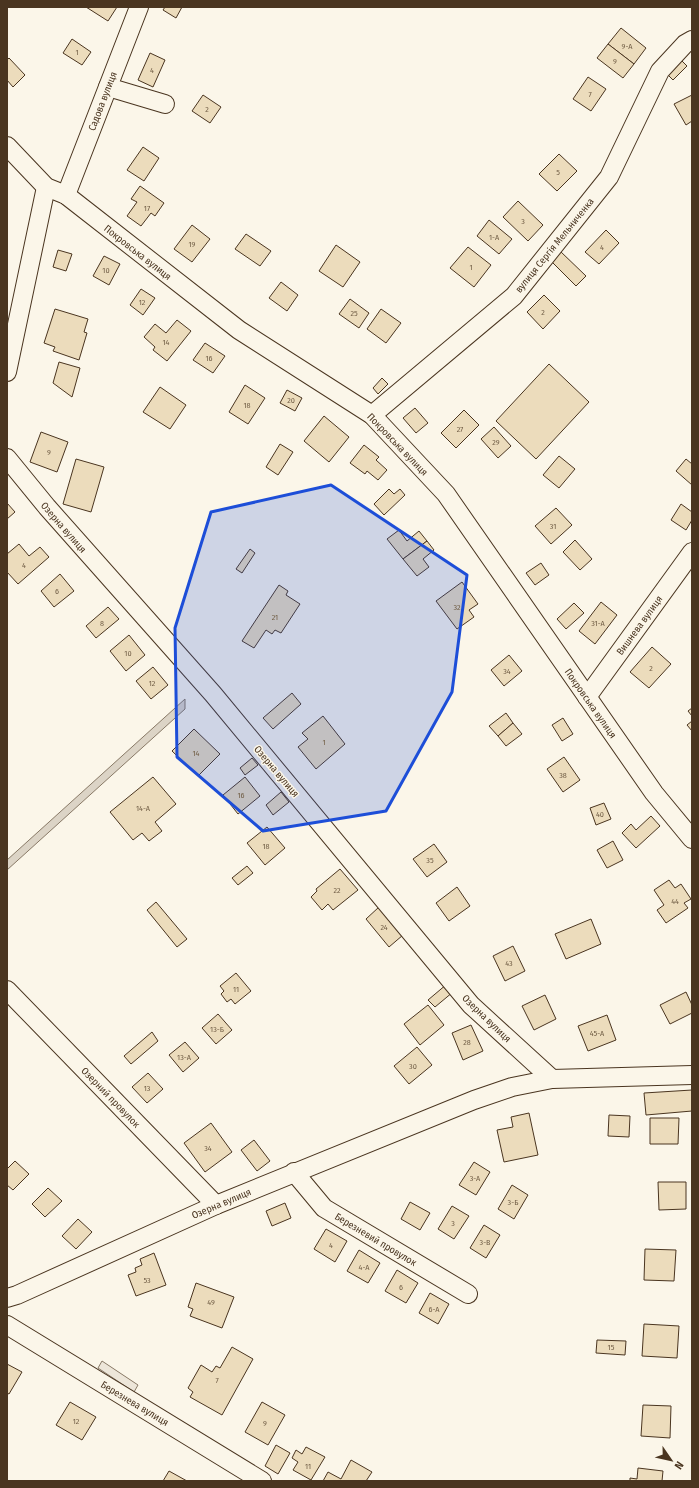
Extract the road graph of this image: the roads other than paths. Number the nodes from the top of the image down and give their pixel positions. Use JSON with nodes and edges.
{"nodes":[{"id":1,"x":139,"y":7,"type":"edge"},
{"id":2,"x":692,"y":40,"type":"edge"},
{"id":3,"x":108,"y":87,"type":"junction"},
{"id":4,"x":165,"y":104,"type":"dead end"},
{"id":5,"x":7,"y":146,"type":"edge"},
{"id":6,"x":46,"y":187,"type":"junction"},
{"id":7,"x":66,"y":196,"type":"junction"},
{"id":8,"x":7,"y":372,"type":"edge"},
{"id":9,"x":372,"y":415,"type":"junction"},
{"id":10,"x":7,"y":458,"type":"edge"},
{"id":11,"x":692,"y":552,"type":"edge"},
{"id":12,"x":587,"y":697,"type":"junction"},
{"id":13,"x":692,"y":840,"type":"edge"},
{"id":14,"x":7,"y":990,"type":"edge"},
{"id":15,"x":692,"y":1075,"type":"edge"},
{"id":16,"x":552,"y":1079,"type":"junction"},
{"id":17,"x":294,"y":1172,"type":"junction"},
{"id":18,"x":216,"y":1205,"type":"junction"},
{"id":19,"x":468,"y":1294,"type":"dead end"},
{"id":20,"x":7,"y":1298,"type":"edge"},
{"id":21,"x":7,"y":1325,"type":"edge"},
{"id":22,"x":262,"y":1481,"type":"edge"}],
"edges":[{"from":1,"to":3,"type":"street","name":"Садова вулиця"},
{"from":2,"to":9,"type":"street","name":"вулиця Сергія Мельниченка"},
{"from":3,"to":4,"type":"street"},
{"from":3,"to":7,"type":"street","name":"Садова вулиця"},
{"from":5,"to":6,"type":"street","name":"Покровська вулиця"},
{"from":6,"to":7,"type":"street","name":"Покровська вулиця"},
{"from":6,"to":8,"type":"street"},
{"from":7,"to":9,"type":"street","name":"Покровська вулиця"},
{"from":9,"to":12,"type":"street","name":"Покровська вулиця"},
{"from":10,"to":16,"type":"street","name":"Озерна вулиця"},
{"from":11,"to":12,"type":"street","name":"Вишнева вулиця"},
{"from":12,"to":13,"type":"street","name":"Покровська вулиця"},
{"from":14,"to":18,"type":"street","name":"Озерний провулок"},
{"from":15,"to":16,"type":"street","name":"Озерна вулиця"},
{"from":16,"to":17,"type":"street","name":"Озерна вулиця"},
{"from":17,"to":18,"type":"street","name":"Озерна вулиця"},
{"from":17,"to":19,"type":"street","name":"Березневий провулок"},
{"from":18,"to":20,"type":"street","name":"Озерна вулиця"},
{"from":21,"to":22,"type":"street","name":"Березнева вулиця"}]}
